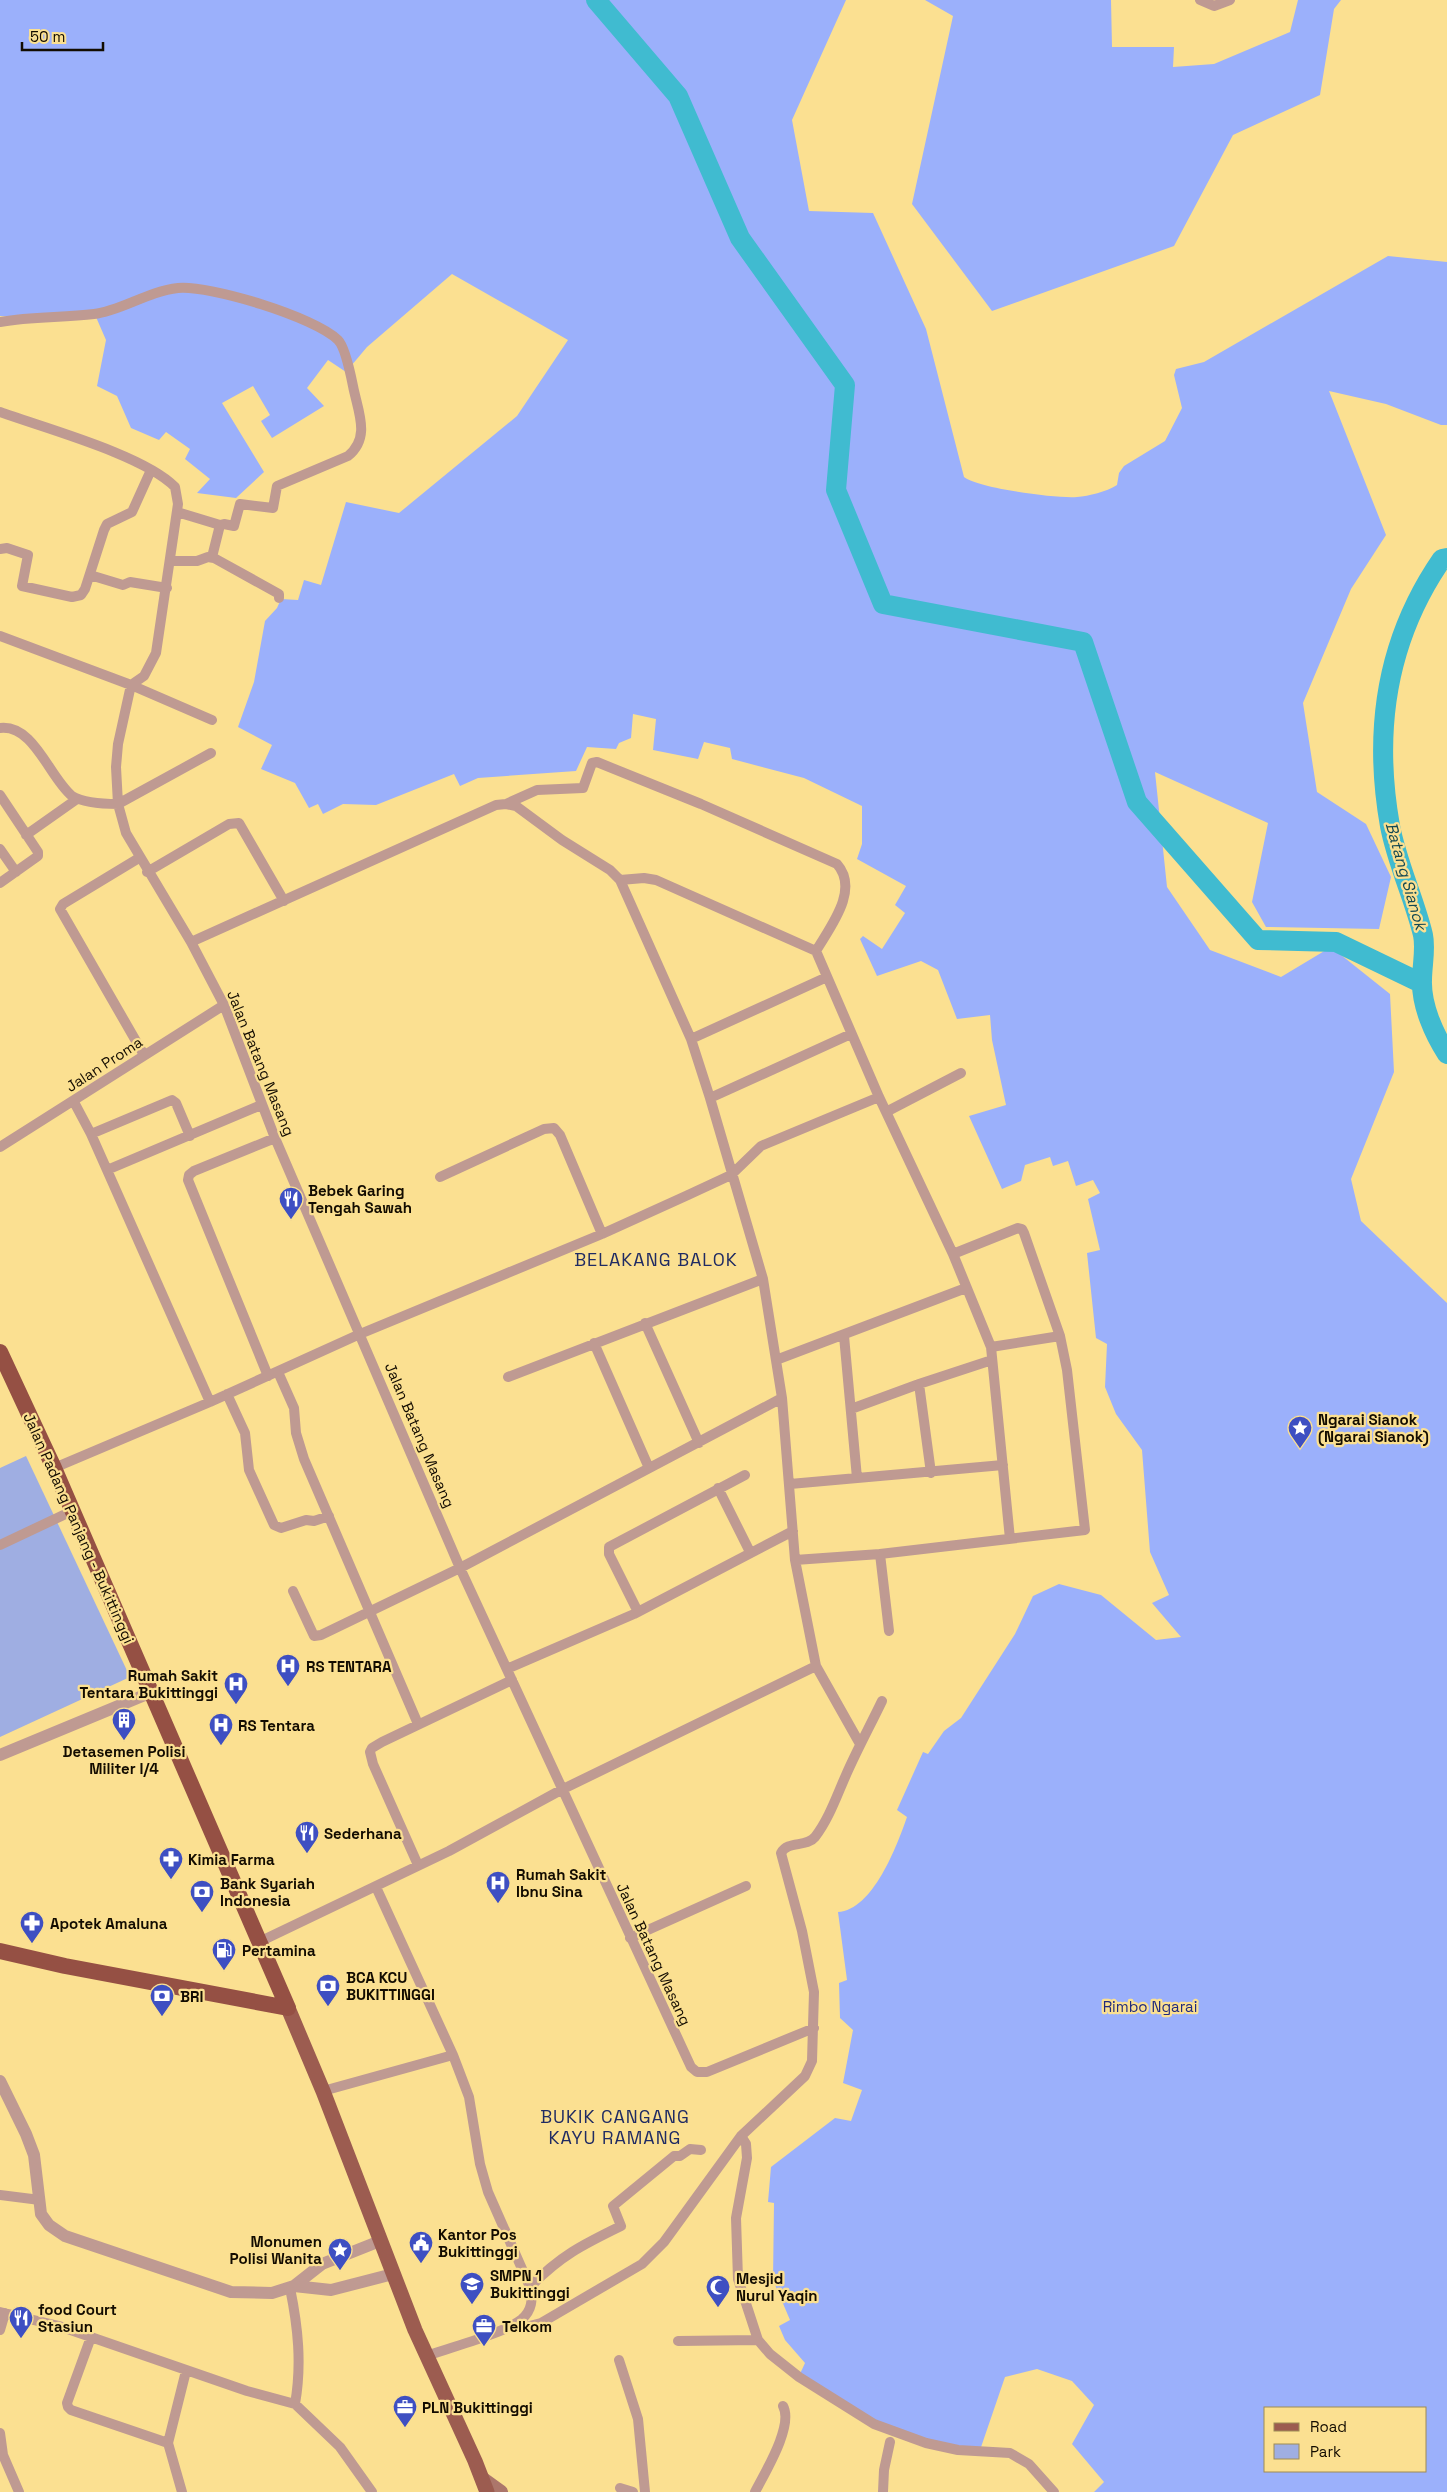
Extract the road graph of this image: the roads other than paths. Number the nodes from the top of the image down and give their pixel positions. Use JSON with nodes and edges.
{"nodes":[{"id":1,"x":1200,"y":0,"type":"edge"},
{"id":2,"x":1230,"y":0,"type":"edge"},
{"id":3,"x":0,"y":322,"type":"edge"},
{"id":4,"x":0,"y":412,"type":"edge"},
{"id":5,"x":152,"y":470,"type":"junction"},
{"id":6,"x":177,"y":512,"type":"junction"},
{"id":7,"x":220,"y":525,"type":"junction"},
{"id":8,"x":0,"y":549,"type":"edge"},
{"id":9,"x":212,"y":557,"type":"junction"},
{"id":10,"x":171,"y":561,"type":"junction"},
{"id":11,"x":90,"y":575,"type":"junction"},
{"id":12,"x":167,"y":588,"type":"junction"},
{"id":13,"x":279,"y":598,"type":"dead end"},
{"id":14,"x":0,"y":636,"type":"edge"},
{"id":15,"x":131,"y":685,"type":"junction"},
{"id":16,"x":212,"y":720,"type":"dead end"},
{"id":17,"x":0,"y":728,"type":"edge"},
{"id":18,"x":211,"y":754,"type":"dead end"},
{"id":19,"x":0,"y":796,"type":"edge"},
{"id":20,"x":76,"y":798,"type":"junction"},
{"id":21,"x":118,"y":804,"type":"junction"},
{"id":22,"x":506,"y":804,"type":"junction"},
{"id":23,"x":26,"y":835,"type":"junction"},
{"id":24,"x":0,"y":849,"type":"edge"},
{"id":25,"x":138,"y":858,"type":"junction"},
{"id":26,"x":16,"y":872,"type":"junction"},
{"id":27,"x":147,"y":872,"type":"junction"},
{"id":28,"x":620,"y":880,"type":"junction"},
{"id":29,"x":0,"y":883,"type":"edge"},
{"id":30,"x":284,"y":900,"type":"junction"},
{"id":31,"x":191,"y":942,"type":"junction"},
{"id":32,"x":816,"y":950,"type":"junction"},
{"id":33,"x":826,"y":978,"type":"junction"},
{"id":34,"x":224,"y":1005,"type":"junction"},
{"id":35,"x":851,"y":1034,"type":"junction"},
{"id":36,"x":690,"y":1039,"type":"junction"},
{"id":37,"x":144,"y":1056,"type":"junction"},
{"id":38,"x":961,"y":1073,"type":"dead end"},
{"id":39,"x":879,"y":1096,"type":"junction"},
{"id":40,"x":710,"y":1098,"type":"junction"},
{"id":41,"x":74,"y":1102,"type":"junction"},
{"id":42,"x":262,"y":1105,"type":"junction"},
{"id":43,"x":886,"y":1112,"type":"junction"},
{"id":44,"x":91,"y":1134,"type":"junction"},
{"id":45,"x":190,"y":1136,"type":"junction"},
{"id":46,"x":275,"y":1138,"type":"junction"},
{"id":47,"x":0,"y":1147,"type":"edge"},
{"id":48,"x":107,"y":1170,"type":"junction"},
{"id":49,"x":731,"y":1175,"type":"junction"},
{"id":50,"x":440,"y":1177,"type":"dead end"},
{"id":51,"x":602,"y":1234,"type":"junction"},
{"id":52,"x":953,"y":1254,"type":"junction"},
{"id":53,"x":763,"y":1279,"type":"junction"},
{"id":54,"x":966,"y":1288,"type":"junction"},
{"id":55,"x":645,"y":1323,"type":"junction"},
{"id":56,"x":360,"y":1334,"type":"junction"},
{"id":57,"x":844,"y":1336,"type":"junction"},
{"id":58,"x":1060,"y":1336,"type":"junction"},
{"id":59,"x":594,"y":1343,"type":"junction"},
{"id":60,"x":991,"y":1347,"type":"junction"},
{"id":61,"x":0,"y":1352,"type":"edge"},
{"id":62,"x":776,"y":1360,"type":"junction"},
{"id":63,"x":992,"y":1360,"type":"junction"},
{"id":64,"x":278,"y":1372,"type":"junction"},
{"id":65,"x":268,"y":1376,"type":"junction"},
{"id":66,"x":508,"y":1378,"type":"dead end"},
{"id":67,"x":919,"y":1384,"type":"junction"},
{"id":68,"x":228,"y":1394,"type":"junction"},
{"id":69,"x":782,"y":1398,"type":"junction"},
{"id":70,"x":210,"y":1402,"type":"junction"},
{"id":71,"x":850,"y":1409,"type":"junction"},
{"id":72,"x":699,"y":1443,"type":"junction"},
{"id":73,"x":1003,"y":1465,"type":"junction"},
{"id":74,"x":54,"y":1468,"type":"junction"},
{"id":75,"x":649,"y":1468,"type":"junction"},
{"id":76,"x":931,"y":1473,"type":"junction"},
{"id":77,"x":745,"y":1475,"type":"dead end"},
{"id":78,"x":857,"y":1478,"type":"junction"},
{"id":79,"x":790,"y":1484,"type":"junction"},
{"id":80,"x":718,"y":1488,"type":"junction"},
{"id":81,"x":72,"y":1511,"type":"junction"},
{"id":82,"x":329,"y":1516,"type":"junction"},
{"id":83,"x":793,"y":1532,"type":"junction"},
{"id":84,"x":1010,"y":1539,"type":"junction"},
{"id":85,"x":0,"y":1545,"type":"edge"},
{"id":86,"x":750,"y":1552,"type":"junction"},
{"id":87,"x":880,"y":1554,"type":"junction"},
{"id":88,"x":795,"y":1560,"type":"junction"},
{"id":89,"x":460,"y":1568,"type":"junction"},
{"id":90,"x":293,"y":1591,"type":"dead end"},
{"id":91,"x":370,"y":1611,"type":"junction"},
{"id":92,"x":638,"y":1612,"type":"junction"},
{"id":93,"x":889,"y":1631,"type":"dead end"},
{"id":94,"x":816,"y":1666,"type":"junction"},
{"id":95,"x":507,"y":1669,"type":"junction"},
{"id":96,"x":512,"y":1680,"type":"junction"},
{"id":97,"x":152,"y":1692,"type":"junction"},
{"id":98,"x":882,"y":1702,"type":"dead end"},
{"id":99,"x":418,"y":1724,"type":"junction"},
{"id":100,"x":860,"y":1744,"type":"junction"},
{"id":101,"x":0,"y":1755,"type":"edge"},
{"id":102,"x":561,"y":1790,"type":"junction"},
{"id":103,"x":418,"y":1865,"type":"junction"},
{"id":104,"x":746,"y":1886,"type":"dead end"},
{"id":105,"x":376,"y":1887,"type":"junction"},
{"id":106,"x":630,"y":1938,"type":"junction"},
{"id":107,"x":260,"y":1942,"type":"junction"},
{"id":108,"x":0,"y":1951,"type":"edge"},
{"id":109,"x":288,"y":2008,"type":"junction"},
{"id":110,"x":814,"y":2028,"type":"junction"},
{"id":111,"x":452,"y":2055,"type":"junction"},
{"id":112,"x":0,"y":2081,"type":"edge"},
{"id":113,"x":323,"y":2091,"type":"junction"},
{"id":114,"x":741,"y":2136,"type":"junction"},
{"id":115,"x":700,"y":2150,"type":"dead end"},
{"id":116,"x":0,"y":2194,"type":"edge"},
{"id":117,"x":40,"y":2200,"type":"junction"},
{"id":118,"x":380,"y":2241,"type":"junction"},
{"id":119,"x":393,"y":2274,"type":"junction"},
{"id":120,"x":292,"y":2287,"type":"junction"},
{"id":121,"x":530,"y":2287,"type":"junction"},
{"id":122,"x":2,"y":2312,"type":"edge"},
{"id":123,"x":507,"y":2326,"type":"junction"},
{"id":124,"x":0,"y":2330,"type":"edge"},
{"id":125,"x":92,"y":2337,"type":"junction"},
{"id":126,"x":758,"y":2340,"type":"junction"},
{"id":127,"x":678,"y":2341,"type":"dead end"},
{"id":128,"x":426,"y":2356,"type":"junction"},
{"id":129,"x":619,"y":2360,"type":"dead end"},
{"id":130,"x":186,"y":2371,"type":"junction"},
{"id":131,"x":295,"y":2404,"type":"junction"},
{"id":132,"x":783,"y":2406,"type":"dead end"},
{"id":133,"x":0,"y":2433,"type":"edge"},
{"id":134,"x":890,"y":2442,"type":"dead end"},
{"id":135,"x":168,"y":2443,"type":"junction"},
{"id":136,"x":485,"y":2485,"type":"edge"},
{"id":137,"x":620,"y":2488,"type":"dead end"},
{"id":138,"x":19,"y":2492,"type":"edge"},
{"id":139,"x":182,"y":2492,"type":"edge"},
{"id":140,"x":372,"y":2492,"type":"edge"},
{"id":141,"x":501,"y":2492,"type":"edge"},
{"id":142,"x":633,"y":2492,"type":"edge"},
{"id":143,"x":645,"y":2492,"type":"edge"},
{"id":144,"x":755,"y":2492,"type":"edge"},
{"id":145,"x":883,"y":2492,"type":"edge"},
{"id":146,"x":1054,"y":2492,"type":"edge"}],
"edges":[{"from":1,"to":2,"type":"street"},
{"from":3,"to":7,"type":"street"},
{"from":4,"to":5,"type":"street"},
{"from":5,"to":6,"type":"street"},
{"from":5,"to":11,"type":"street"},
{"from":6,"to":7,"type":"street"},
{"from":6,"to":10,"type":"street"},
{"from":7,"to":9,"type":"street"},
{"from":8,"to":11,"type":"street"},
{"from":9,"to":10,"type":"street"},
{"from":9,"to":13,"type":"street"},
{"from":10,"to":12,"type":"street"},
{"from":11,"to":12,"type":"street"},
{"from":12,"to":15,"type":"street"},
{"from":14,"to":15,"type":"street"},
{"from":15,"to":16,"type":"street"},
{"from":15,"to":21,"type":"street","name":"Jalan Batang Masang"},
{"from":17,"to":20,"type":"street"},
{"from":18,"to":21,"type":"street"},
{"from":19,"to":23,"type":"street"},
{"from":20,"to":21,"type":"street"},
{"from":20,"to":23,"type":"street"},
{"from":21,"to":25,"type":"street","name":"Jalan Batang Masang"},
{"from":22,"to":28,"type":"street"},
{"from":22,"to":30,"type":"street"},
{"from":22,"to":32,"type":"street"},
{"from":23,"to":26,"type":"street"},
{"from":24,"to":26,"type":"street"},
{"from":25,"to":27,"type":"street","name":"Jalan Batang Masang"},
{"from":25,"to":37,"type":"street"},
{"from":26,"to":29,"type":"street"},
{"from":27,"to":30,"type":"street"},
{"from":27,"to":31,"type":"street","name":"Jalan Batang Masang"},
{"from":28,"to":32,"type":"street"},
{"from":28,"to":36,"type":"street"},
{"from":30,"to":31,"type":"street"},
{"from":31,"to":34,"type":"street","name":"Jalan Batang Masang"},
{"from":32,"to":33,"type":"street"},
{"from":33,"to":35,"type":"street"},
{"from":33,"to":36,"type":"street"},
{"from":34,"to":37,"type":"street","name":"Jalan Proma"},
{"from":34,"to":42,"type":"street","name":"Jalan Batang Masang"},
{"from":35,"to":39,"type":"street"},
{"from":35,"to":40,"type":"street"},
{"from":36,"to":40,"type":"street"},
{"from":37,"to":41,"type":"street","name":"Jalan Proma"},
{"from":38,"to":43,"type":"street"},
{"from":39,"to":43,"type":"street"},
{"from":39,"to":49,"type":"street"},
{"from":40,"to":49,"type":"street"},
{"from":41,"to":44,"type":"street"},
{"from":41,"to":47,"type":"street","name":"Jalan Proma"},
{"from":42,"to":45,"type":"street"},
{"from":42,"to":46,"type":"street","name":"Jalan Batang Masang"},
{"from":43,"to":52,"type":"street"},
{"from":44,"to":45,"type":"street"},
{"from":44,"to":48,"type":"street"},
{"from":45,"to":48,"type":"street"},
{"from":46,"to":56,"type":"street","name":"Jalan Batang Masang"},
{"from":46,"to":65,"type":"street"},
{"from":48,"to":70,"type":"street"},
{"from":49,"to":51,"type":"street"},
{"from":49,"to":53,"type":"street"},
{"from":50,"to":51,"type":"street"},
{"from":51,"to":56,"type":"street"},
{"from":52,"to":54,"type":"street"},
{"from":52,"to":58,"type":"street"},
{"from":53,"to":55,"type":"street"},
{"from":53,"to":62,"type":"street"},
{"from":54,"to":57,"type":"street"},
{"from":54,"to":60,"type":"street"},
{"from":55,"to":59,"type":"street"},
{"from":55,"to":72,"type":"street"},
{"from":56,"to":64,"type":"street"},
{"from":56,"to":89,"type":"street","name":"Jalan Batang Masang"},
{"from":57,"to":62,"type":"street"},
{"from":57,"to":71,"type":"street"},
{"from":58,"to":60,"type":"street"},
{"from":58,"to":84,"type":"street"},
{"from":59,"to":66,"type":"street"},
{"from":59,"to":75,"type":"street"},
{"from":60,"to":63,"type":"street"},
{"from":61,"to":74,"type":"highway","name":"Jalan Padang Panjang - Bukittinggi"},
{"from":62,"to":69,"type":"street"},
{"from":63,"to":67,"type":"street"},
{"from":63,"to":73,"type":"street"},
{"from":64,"to":65,"type":"street"},
{"from":64,"to":82,"type":"street"},
{"from":65,"to":68,"type":"street"},
{"from":67,"to":71,"type":"street"},
{"from":67,"to":76,"type":"street"},
{"from":68,"to":70,"type":"street"},
{"from":68,"to":82,"type":"street"},
{"from":69,"to":72,"type":"street"},
{"from":69,"to":79,"type":"street"},
{"from":70,"to":74,"type":"street"},
{"from":71,"to":78,"type":"street"},
{"from":72,"to":75,"type":"street"},
{"from":73,"to":76,"type":"street"},
{"from":73,"to":84,"type":"street"},
{"from":74,"to":81,"type":"highway","name":"Jalan Padang Panjang - Bukittinggi"},
{"from":75,"to":89,"type":"street"},
{"from":76,"to":78,"type":"street"},
{"from":77,"to":80,"type":"street"},
{"from":78,"to":79,"type":"street"},
{"from":79,"to":83,"type":"street"},
{"from":80,"to":86,"type":"street"},
{"from":80,"to":92,"type":"street"},
{"from":81,"to":85,"type":"street"},
{"from":81,"to":97,"type":"highway","name":"Jalan Padang Panjang - Bukittinggi"},
{"from":82,"to":91,"type":"street"},
{"from":83,"to":86,"type":"street"},
{"from":83,"to":88,"type":"street"},
{"from":84,"to":87,"type":"street"},
{"from":86,"to":92,"type":"street"},
{"from":87,"to":88,"type":"street"},
{"from":87,"to":93,"type":"street"},
{"from":88,"to":94,"type":"street"},
{"from":89,"to":91,"type":"street"},
{"from":89,"to":95,"type":"street","name":"Jalan Batang Masang"},
{"from":90,"to":91,"type":"street"},
{"from":91,"to":99,"type":"street"},
{"from":92,"to":95,"type":"street"},
{"from":94,"to":100,"type":"street"},
{"from":94,"to":102,"type":"street"},
{"from":95,"to":96,"type":"street","name":"Jalan Batang Masang"},
{"from":96,"to":99,"type":"street"},
{"from":96,"to":102,"type":"street","name":"Jalan Batang Masang"},
{"from":97,"to":101,"type":"street"},
{"from":97,"to":107,"type":"highway","name":"Jalan Padang Panjang - Bukittinggi"},
{"from":98,"to":100,"type":"street"},
{"from":99,"to":103,"type":"street"},
{"from":100,"to":110,"type":"street"},
{"from":102,"to":103,"type":"street"},
{"from":102,"to":106,"type":"street","name":"Jalan Batang Masang"},
{"from":103,"to":105,"type":"street"},
{"from":104,"to":106,"type":"street"},
{"from":105,"to":107,"type":"street"},
{"from":105,"to":111,"type":"street"},
{"from":106,"to":110,"type":"street","name":"Jalan Batang Masang"},
{"from":107,"to":109,"type":"highway","name":"Jalan Padang Panjang - Bukittinggi"},
{"from":108,"to":109,"type":"highway"},
{"from":109,"to":113,"type":"main road"},
{"from":110,"to":114,"type":"street"},
{"from":111,"to":113,"type":"street"},
{"from":111,"to":121,"type":"street"},
{"from":112,"to":117,"type":"street"},
{"from":113,"to":118,"type":"main road"},
{"from":114,"to":123,"type":"street"},
{"from":114,"to":126,"type":"street"},
{"from":115,"to":121,"type":"street"},
{"from":116,"to":117,"type":"street"},
{"from":117,"to":120,"type":"street"},
{"from":118,"to":119,"type":"main road"},
{"from":118,"to":120,"type":"street"},
{"from":119,"to":120,"type":"street"},
{"from":119,"to":128,"type":"main road"},
{"from":120,"to":131,"type":"street"},
{"from":121,"to":123,"type":"street"},
{"from":122,"to":124,"type":"street"},
{"from":122,"to":125,"type":"street"},
{"from":123,"to":128,"type":"street"},
{"from":125,"to":130,"type":"street"},
{"from":125,"to":135,"type":"street"},
{"from":126,"to":127,"type":"street"},
{"from":126,"to":146,"type":"street"},
{"from":128,"to":136,"type":"main road"},
{"from":129,"to":143,"type":"street"},
{"from":130,"to":131,"type":"street"},
{"from":130,"to":135,"type":"street"},
{"from":131,"to":140,"type":"street"},
{"from":132,"to":144,"type":"street"},
{"from":133,"to":138,"type":"street"},
{"from":134,"to":145,"type":"street"},
{"from":135,"to":139,"type":"street"},
{"from":136,"to":141,"type":"main road"},
{"from":137,"to":142,"type":"street"}]}
